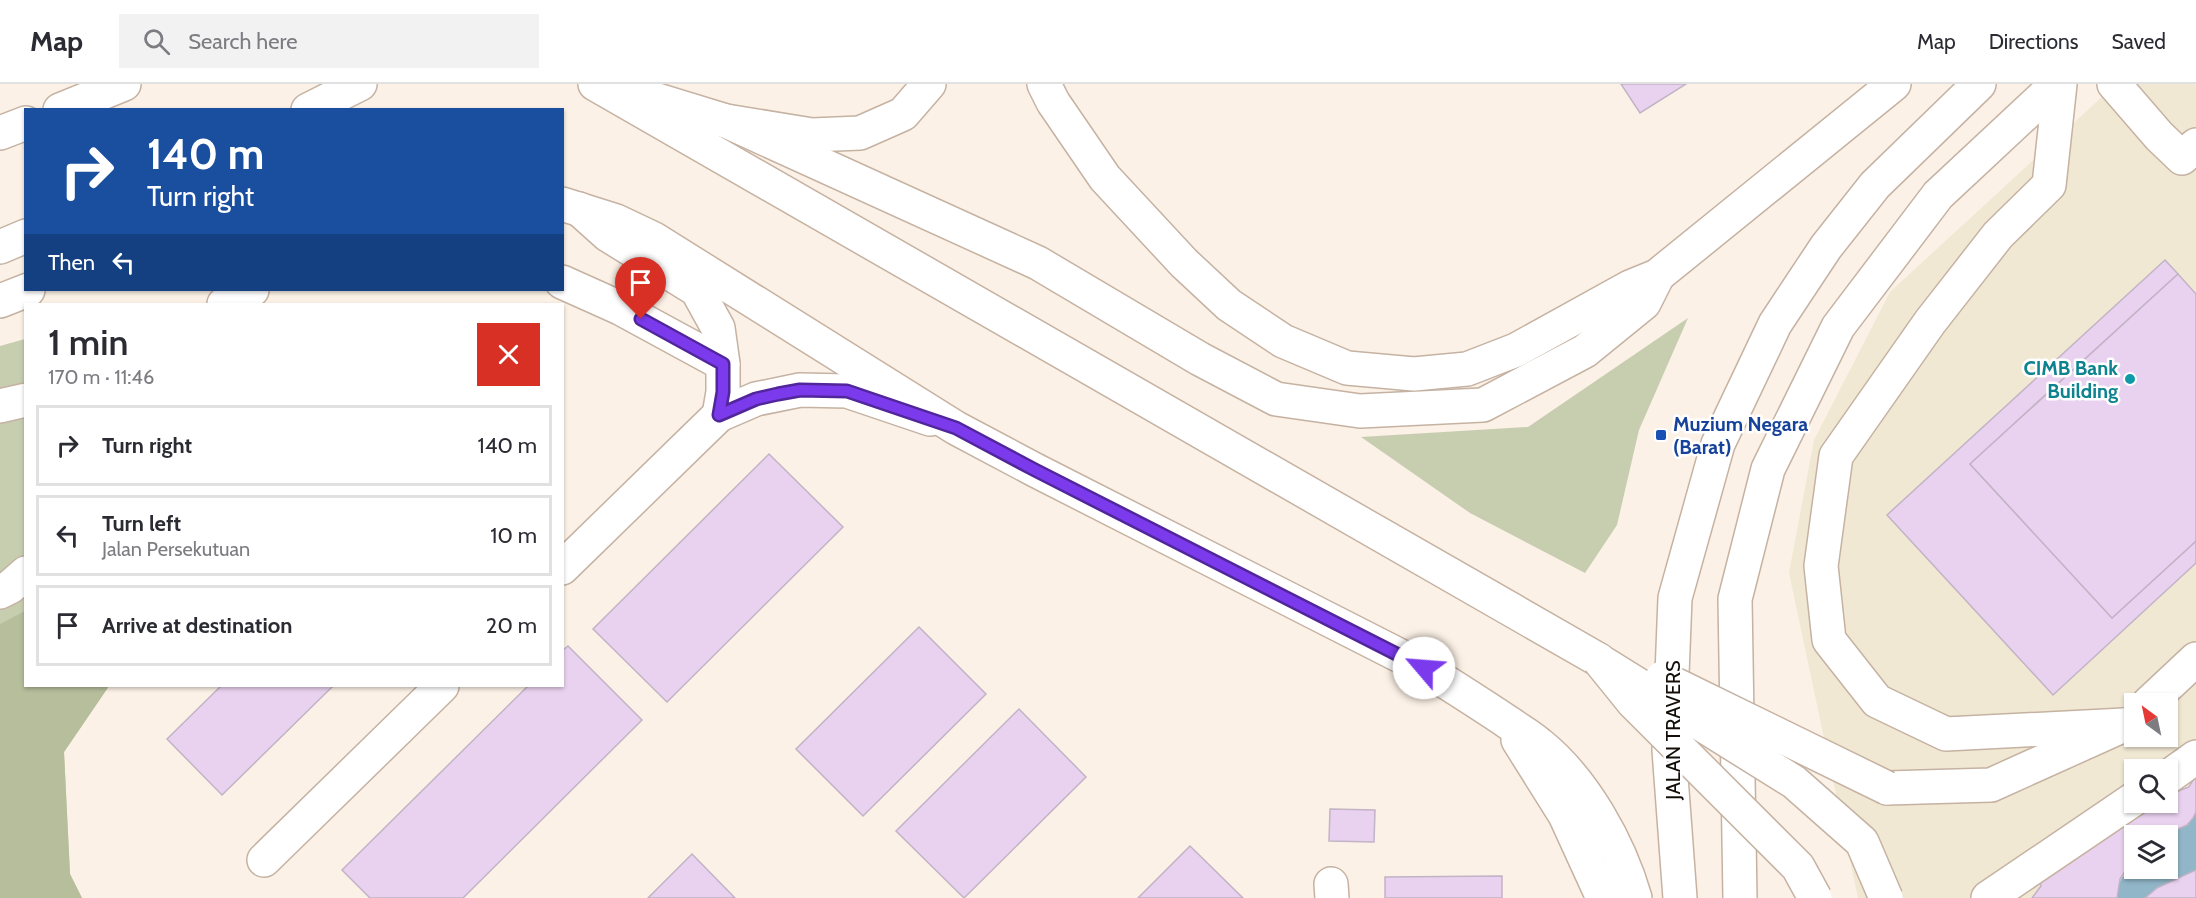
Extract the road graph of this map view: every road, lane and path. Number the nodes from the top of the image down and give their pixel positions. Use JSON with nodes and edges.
{"nodes":[{"id":1,"x":124,"y":84,"type":"edge"},
{"id":2,"x":360,"y":84,"type":"edge"},
{"id":3,"x":595,"y":84,"type":"edge"},
{"id":4,"x":605,"y":84,"type":"edge"},
{"id":5,"x":928,"y":84,"type":"edge"},
{"id":6,"x":1044,"y":84,"type":"edge"},
{"id":7,"x":1894,"y":84,"type":"edge"},
{"id":8,"x":1979,"y":84,"type":"edge"},
{"id":9,"x":2059,"y":84,"type":"edge"},
{"id":10,"x":2114,"y":84,"type":"edge"},
{"id":11,"x":65,"y":108,"type":"edge"},
{"id":12,"x":312,"y":108,"type":"edge"},
{"id":13,"x":726,"y":122,"type":"junction"},
{"id":14,"x":24,"y":124,"type":"edge"},
{"id":15,"x":0,"y":134,"type":"edge"},
{"id":16,"x":2196,"y":145,"type":"edge"},
{"id":17,"x":571,"y":207,"type":"edge"},
{"id":18,"x":24,"y":237,"type":"edge"},
{"id":19,"x":0,"y":247,"type":"edge"},
{"id":20,"x":1658,"y":276,"type":"junction"},
{"id":21,"x":564,"y":283,"type":"edge"},
{"id":22,"x":25,"y":291,"type":"edge"},
{"id":23,"x":250,"y":291,"type":"edge"},
{"id":24,"x":0,"y":301,"type":"edge"},
{"id":25,"x":226,"y":303,"type":"edge"},
{"id":26,"x":723,"y":364,"type":"junction"},
{"id":27,"x":24,"y":400,"type":"edge"},
{"id":28,"x":0,"y":405,"type":"edge"},
{"id":29,"x":719,"y":415,"type":"junction"},
{"id":30,"x":956,"y":428,"type":"junction"},
{"id":31,"x":564,"y":566,"type":"edge"},
{"id":32,"x":24,"y":575,"type":"edge"},
{"id":33,"x":0,"y":592,"type":"edge"},
{"id":34,"x":2196,"y":659,"type":"edge"},
{"id":35,"x":1599,"y":660,"type":"junction"},
{"id":36,"x":441,"y":687,"type":"edge"},
{"id":37,"x":2159,"y":693,"type":"edge"},
{"id":38,"x":2124,"y":716,"type":"edge"},
{"id":39,"x":2124,"y":720,"type":"edge"},
{"id":40,"x":1508,"y":723,"type":"junction"},
{"id":41,"x":2196,"y":757,"type":"edge"},
{"id":42,"x":2178,"y":770,"type":"edge"},
{"id":43,"x":2124,"y":806,"type":"edge"},
{"id":44,"x":264,"y":860,"type":"dead end"},
{"id":45,"x":1603,"y":898,"type":"edge"},
{"id":46,"x":1635,"y":898,"type":"edge"},
{"id":47,"x":1680,"y":898,"type":"edge"},
{"id":48,"x":1740,"y":898,"type":"edge"},
{"id":49,"x":1815,"y":898,"type":"edge"},
{"id":50,"x":1886,"y":898,"type":"edge"},
{"id":51,"x":1988,"y":898,"type":"edge"}],
"edges":[{"from":1,"to":11,"type":"main road"},
{"from":2,"to":12,"type":"main road"},
{"from":3,"to":35,"type":"main road"},
{"from":4,"to":13,"type":"main road"},
{"from":5,"to":13,"type":"main road"},
{"from":6,"to":20,"type":"main road"},
{"from":7,"to":20,"type":"main road"},
{"from":8,"to":47,"type":"main road","name":"JALAN TRAVERS"},
{"from":9,"to":38,"type":"main road"},
{"from":9,"to":48,"type":"main road"},
{"from":10,"to":16,"type":"main road"},
{"from":13,"to":20,"type":"main road"},
{"from":14,"to":15,"type":"main road"},
{"from":17,"to":26,"type":"main road"},
{"from":17,"to":30,"type":"main road"},
{"from":18,"to":19,"type":"main road"},
{"from":21,"to":26,"type":"main road"},
{"from":22,"to":24,"type":"main road"},
{"from":23,"to":25,"type":"main road"},
{"from":26,"to":29,"type":"main road"},
{"from":27,"to":28,"type":"main road"},
{"from":29,"to":30,"type":"main road"},
{"from":29,"to":31,"type":"main road"},
{"from":30,"to":40,"type":"main road"},
{"from":32,"to":33,"type":"main road"},
{"from":34,"to":37,"type":"main road"},
{"from":35,"to":39,"type":"main road","bridge":true},
{"from":35,"to":49,"type":"main road","bridge":true},
{"from":35,"to":50,"type":"main road","bridge":true},
{"from":36,"to":44,"type":"main road"},
{"from":40,"to":45,"type":"main road"},
{"from":40,"to":46,"type":"main road"},
{"from":41,"to":42,"type":"main road"},
{"from":43,"to":51,"type":"main road"}]}
